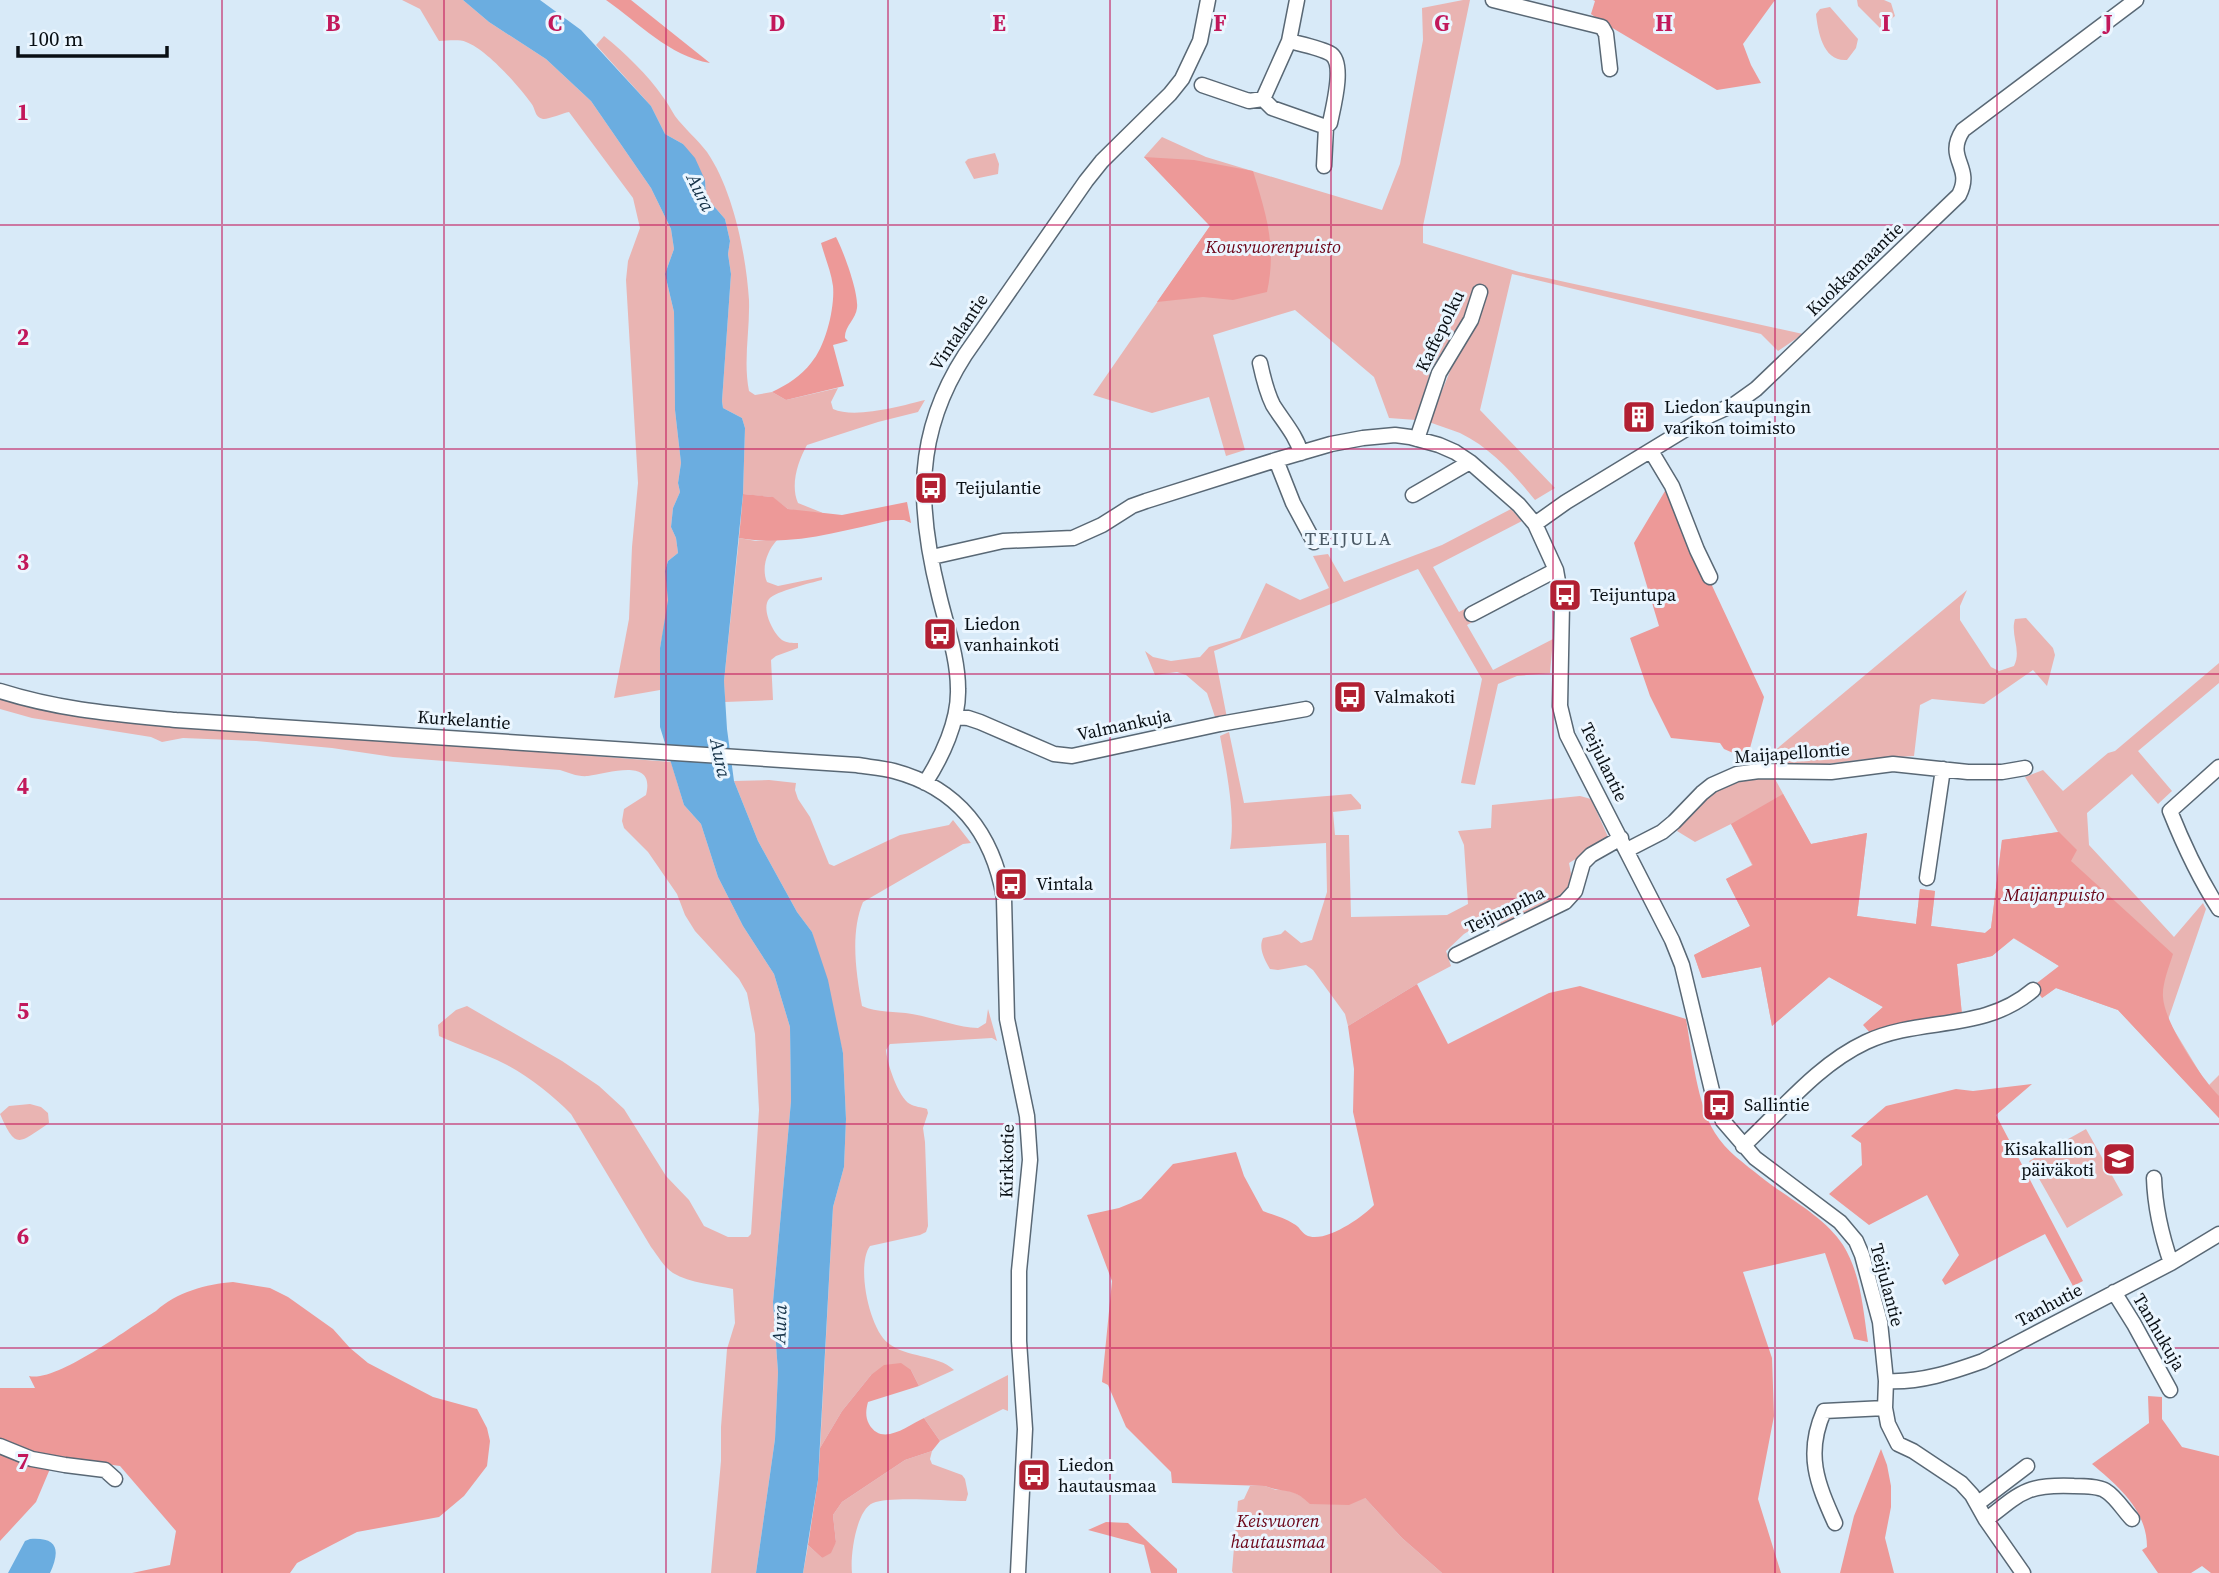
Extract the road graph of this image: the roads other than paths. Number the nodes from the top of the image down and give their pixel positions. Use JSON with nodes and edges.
{"nodes":[{"id":1,"x":1208,"y":0,"type":"edge"},
{"id":2,"x":1297,"y":0,"type":"edge"},
{"id":3,"x":1493,"y":0,"type":"edge"},
{"id":4,"x":2136,"y":0,"type":"edge"},
{"id":5,"x":1289,"y":41,"type":"junction"},
{"id":6,"x":1610,"y":69,"type":"dead end"},
{"id":7,"x":1202,"y":85,"type":"dead end"},
{"id":8,"x":1264,"y":99,"type":"junction"},
{"id":9,"x":1326,"y":127,"type":"junction"},
{"id":10,"x":1324,"y":166,"type":"dead end"},
{"id":11,"x":1480,"y":292,"type":"dead end"},
{"id":12,"x":1260,"y":363,"type":"dead end"},
{"id":13,"x":1419,"y":433,"type":"junction"},
{"id":14,"x":1651,"y":451,"type":"junction"},
{"id":15,"x":1301,"y":453,"type":"junction"},
{"id":16,"x":1276,"y":460,"type":"junction"},
{"id":17,"x":1470,"y":462,"type":"junction"},
{"id":18,"x":1413,"y":495,"type":"dead end"},
{"id":19,"x":1535,"y":524,"type":"junction"},
{"id":20,"x":1314,"y":542,"type":"dead end"},
{"id":21,"x":932,"y":557,"type":"junction"},
{"id":22,"x":1556,"y":570,"type":"junction"},
{"id":23,"x":1710,"y":577,"type":"dead end"},
{"id":24,"x":1472,"y":614,"type":"dead end"},
{"id":25,"x":0,"y":691,"type":"edge"},
{"id":26,"x":1306,"y":709,"type":"dead end"},
{"id":27,"x":955,"y":717,"type":"junction"},
{"id":28,"x":2219,"y":767,"type":"edge"},
{"id":29,"x":2025,"y":768,"type":"dead end"},
{"id":30,"x":1943,"y":769,"type":"junction"},
{"id":31,"x":925,"y":783,"type":"junction"},
{"id":32,"x":1624,"y":844,"type":"junction"},
{"id":33,"x":1927,"y":877,"type":"dead end"},
{"id":34,"x":2219,"y":909,"type":"edge"},
{"id":35,"x":1456,"y":955,"type":"dead end"},
{"id":36,"x":2033,"y":990,"type":"dead end"},
{"id":37,"x":1743,"y":1146,"type":"junction"},
{"id":38,"x":2154,"y":1178,"type":"dead end"},
{"id":39,"x":2219,"y":1234,"type":"edge"},
{"id":40,"x":2171,"y":1263,"type":"junction"},
{"id":41,"x":2114,"y":1292,"type":"junction"},
{"id":42,"x":1886,"y":1381,"type":"junction"},
{"id":43,"x":2170,"y":1390,"type":"dead end"},
{"id":44,"x":1885,"y":1408,"type":"junction"},
{"id":45,"x":0,"y":1446,"type":"edge"},
{"id":46,"x":2027,"y":1466,"type":"dead end"},
{"id":47,"x":114,"y":1479,"type":"dead end"},
{"id":48,"x":1977,"y":1504,"type":"junction"},
{"id":49,"x":2132,"y":1519,"type":"dead end"},
{"id":50,"x":1986,"y":1520,"type":"junction"},
{"id":51,"x":1835,"y":1523,"type":"dead end"},
{"id":52,"x":1018,"y":1573,"type":"edge"},
{"id":53,"x":2023,"y":1573,"type":"edge"}],
"edges":[{"from":1,"to":21,"type":"street","name":"Vintalantie"},
{"from":2,"to":5,"type":"street"},
{"from":3,"to":6,"type":"street"},
{"from":4,"to":14,"type":"street","name":"Kuokkamaantie"},
{"from":5,"to":8,"type":"street"},
{"from":5,"to":9,"type":"street"},
{"from":7,"to":8,"type":"street"},
{"from":8,"to":9,"type":"street"},
{"from":9,"to":10,"type":"street"},
{"from":11,"to":13,"type":"street","name":"Kaffepolku"},
{"from":12,"to":15,"type":"street"},
{"from":13,"to":15,"type":"street","name":"Teijulantie"},
{"from":13,"to":17,"type":"street","name":"Teijulantie"},
{"from":14,"to":19,"type":"street","name":"Kuokkamaantie"},
{"from":14,"to":23,"type":"street"},
{"from":15,"to":16,"type":"street","name":"Teijulantie"},
{"from":16,"to":20,"type":"street"},
{"from":16,"to":21,"type":"street","name":"Teijulantie"},
{"from":17,"to":18,"type":"street"},
{"from":17,"to":19,"type":"street","name":"Teijulantie"},
{"from":19,"to":22,"type":"street","name":"Teijulantie"},
{"from":21,"to":27,"type":"street","name":"Vintalantie"},
{"from":22,"to":24,"type":"street"},
{"from":22,"to":32,"type":"street","name":"Teijulantie"},
{"from":25,"to":31,"type":"street","name":"Kurkelantie"},
{"from":26,"to":27,"type":"street","name":"Valmankuja"},
{"from":27,"to":31,"type":"street","name":"Vintalantie"},
{"from":28,"to":34,"type":"street"},
{"from":29,"to":30,"type":"street","name":"Maijapellontie"},
{"from":30,"to":32,"type":"street","name":"Maijapellontie"},
{"from":30,"to":33,"type":"street"},
{"from":31,"to":52,"type":"street","name":"Kirkkotie"},
{"from":32,"to":35,"type":"street","name":"Teijunpiha"},
{"from":32,"to":37,"type":"street","name":"Teijulantie"},
{"from":36,"to":37,"type":"street"},
{"from":37,"to":42,"type":"street","name":"Teijulantie"},
{"from":38,"to":40,"type":"street"},
{"from":39,"to":40,"type":"street","name":"Tanhutie"},
{"from":40,"to":41,"type":"street","name":"Tanhutie"},
{"from":41,"to":42,"type":"street","name":"Tanhutie"},
{"from":41,"to":43,"type":"street","name":"Tanhukuja"},
{"from":42,"to":44,"type":"street","name":"Teijulantie"},
{"from":44,"to":48,"type":"street"},
{"from":44,"to":51,"type":"street"},
{"from":45,"to":47,"type":"street"},
{"from":46,"to":48,"type":"street"},
{"from":48,"to":50,"type":"street"},
{"from":49,"to":50,"type":"street"},
{"from":50,"to":53,"type":"street"}]}
